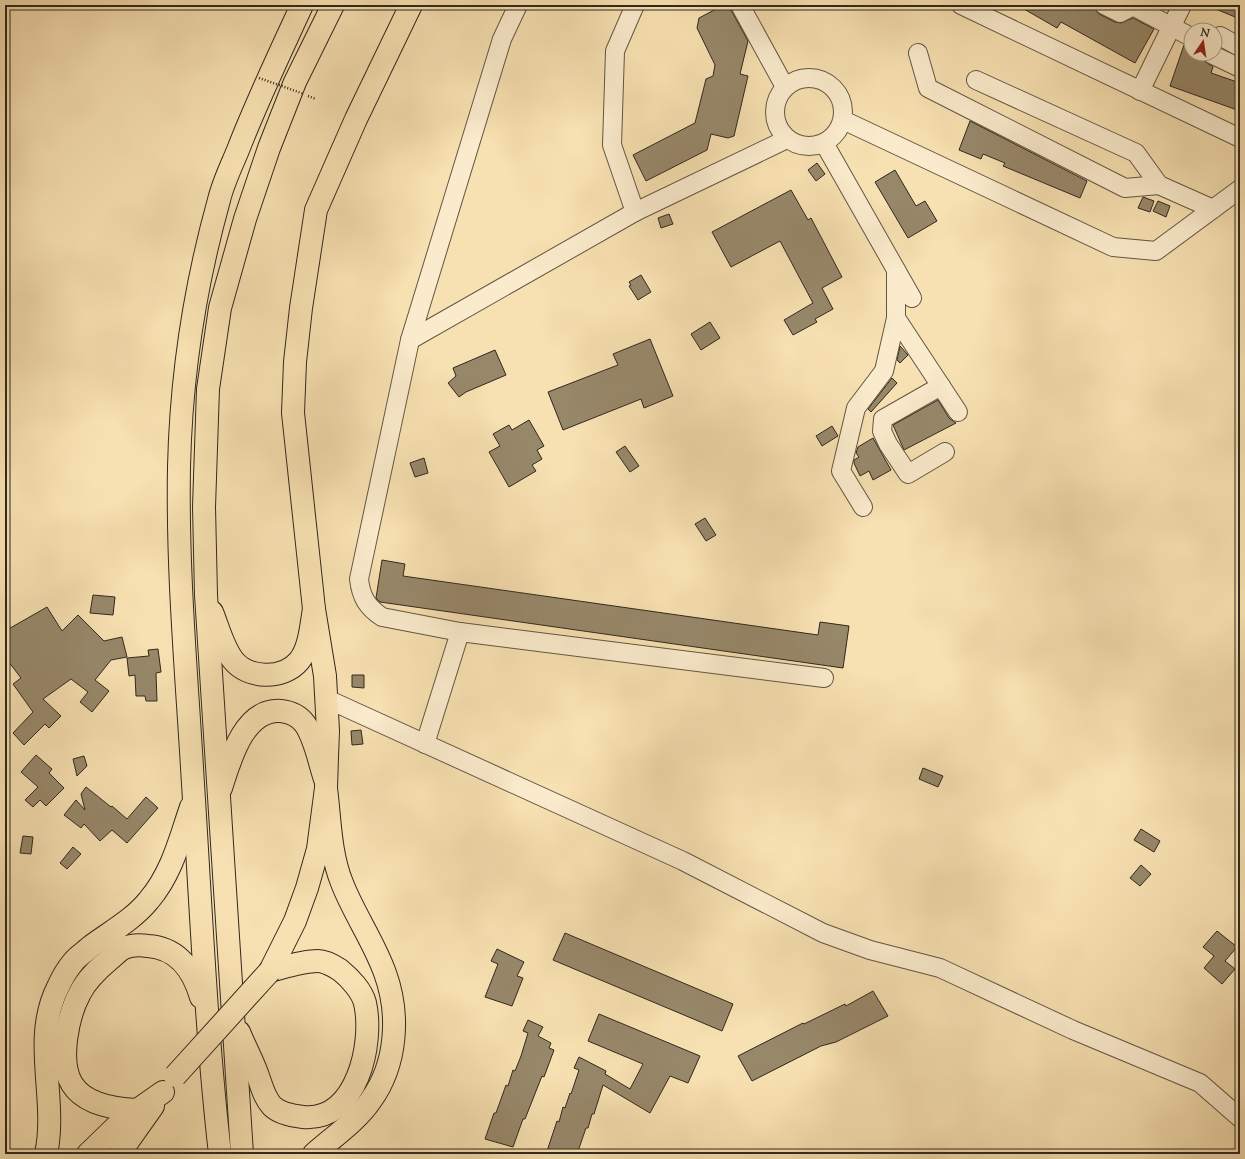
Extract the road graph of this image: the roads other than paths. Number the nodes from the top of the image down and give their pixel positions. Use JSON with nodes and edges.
{"nodes":[{"id":1,"x":302,"y":5,"type":"edge"},
{"id":2,"x":333,"y":5,"type":"edge"},
{"id":3,"x":412,"y":5,"type":"edge"},
{"id":4,"x":518,"y":5,"type":"edge"},
{"id":5,"x":635,"y":5,"type":"edge"},
{"id":6,"x":740,"y":5,"type":"edge"},
{"id":7,"x":961,"y":5,"type":"edge"},
{"id":8,"x":1104,"y":5,"type":"edge"},
{"id":9,"x":1182,"y":5,"type":"edge"},
{"id":10,"x":1132,"y":6,"type":"edge"},
{"id":11,"x":1171,"y":26,"type":"junction"},
{"id":12,"x":1183,"y":32,"type":"edge"},
{"id":13,"x":1223,"y":38,"type":"edge"},
{"id":14,"x":1240,"y":47,"type":"edge"},
{"id":15,"x":918,"y":53,"type":"dead end"},
{"id":16,"x":1223,"y":60,"type":"edge"},
{"id":17,"x":1240,"y":68,"type":"edge"},
{"id":18,"x":976,"y":80,"type":"dead end"},
{"id":19,"x":785,"y":87,"type":"junction"},
{"id":20,"x":1140,"y":91,"type":"junction"},
{"id":21,"x":843,"y":120,"type":"junction"},
{"id":22,"x":1240,"y":138,"type":"edge"},
{"id":23,"x":787,"y":139,"type":"junction"},
{"id":24,"x":824,"y":143,"type":"junction"},
{"id":25,"x":1159,"y":185,"type":"junction"},
{"id":26,"x":1240,"y":189,"type":"edge"},
{"id":27,"x":1213,"y":209,"type":"junction"},
{"id":28,"x":635,"y":212,"type":"junction"},
{"id":29,"x":896,"y":270,"type":"junction"},
{"id":30,"x":912,"y":298,"type":"dead end"},
{"id":31,"x":896,"y":318,"type":"junction"},
{"id":32,"x":410,"y":340,"type":"junction"},
{"id":33,"x":941,"y":386,"type":"junction"},
{"id":34,"x":958,"y":412,"type":"dead end"},
{"id":35,"x":945,"y":452,"type":"dead end"},
{"id":36,"x":863,"y":507,"type":"dead end"},
{"id":37,"x":206,"y":595,"type":"junction"},
{"id":38,"x":314,"y":609,"type":"junction"},
{"id":39,"x":460,"y":632,"type":"junction"},
{"id":40,"x":824,"y":678,"type":"dead end"},
{"id":41,"x":327,"y":699,"type":"junction"},
{"id":42,"x":425,"y":744,"type":"junction"},
{"id":43,"x":326,"y":785,"type":"junction"},
{"id":44,"x":194,"y":798,"type":"junction"},
{"id":45,"x":218,"y":800,"type":"junction"},
{"id":46,"x":270,"y":971,"type":"junction"},
{"id":47,"x":207,"y":1017,"type":"junction"},
{"id":48,"x":233,"y":1019,"type":"junction"},
{"id":49,"x":169,"y":1084,"type":"junction"},
{"id":50,"x":137,"y":1110,"type":"junction"},
{"id":51,"x":1240,"y":1118,"type":"edge"},
{"id":52,"x":46,"y":1154,"type":"edge"},
{"id":53,"x":88,"y":1154,"type":"edge"},
{"id":54,"x":109,"y":1154,"type":"edge"},
{"id":55,"x":119,"y":1154,"type":"edge"},
{"id":56,"x":220,"y":1154,"type":"edge"},
{"id":57,"x":242,"y":1154,"type":"edge"},
{"id":58,"x":314,"y":1154,"type":"edge"}],
"edges":[{"from":1,"to":44,"type":"main road"},
{"from":2,"to":37,"type":"main road"},
{"from":3,"to":38,"type":"main road"},
{"from":4,"to":32,"type":"street"},
{"from":5,"to":28,"type":"street"},
{"from":6,"to":19,"type":"street"},
{"from":7,"to":20,"type":"street"},
{"from":8,"to":10,"type":"street"},
{"from":9,"to":11,"type":"street"},
{"from":10,"to":11,"type":"street"},
{"from":11,"to":12,"type":"street"},
{"from":11,"to":20,"type":"street"},
{"from":13,"to":14,"type":"street"},
{"from":15,"to":25,"type":"street"},
{"from":16,"to":17,"type":"street"},
{"from":18,"to":25,"type":"street"},
{"from":19,"to":21,"type":"street"},
{"from":19,"to":23,"type":"street"},
{"from":20,"to":22,"type":"street"},
{"from":21,"to":24,"type":"street"},
{"from":21,"to":27,"type":"street"},
{"from":23,"to":24,"type":"street"},
{"from":23,"to":28,"type":"street"},
{"from":24,"to":29,"type":"street"},
{"from":25,"to":27,"type":"street"},
{"from":26,"to":27,"type":"street"},
{"from":28,"to":32,"type":"street"},
{"from":29,"to":30,"type":"street"},
{"from":29,"to":31,"type":"street"},
{"from":31,"to":33,"type":"street"},
{"from":31,"to":36,"type":"street"},
{"from":32,"to":39,"type":"street"},
{"from":33,"to":34,"type":"street"},
{"from":33,"to":35,"type":"street"},
{"from":37,"to":38,"type":"main road"},
{"from":37,"to":45,"type":"main road"},
{"from":38,"to":41,"type":"main road"},
{"from":39,"to":40,"type":"street"},
{"from":39,"to":42,"type":"street"},
{"from":41,"to":42,"type":"street"},
{"from":41,"to":43,"type":"main road"},
{"from":42,"to":51,"type":"street"},
{"from":43,"to":45,"type":"main road"},
{"from":43,"to":46,"type":"main road"},
{"from":43,"to":58,"type":"main road"},
{"from":44,"to":47,"type":"main road"},
{"from":44,"to":52,"type":"main road"},
{"from":45,"to":48,"type":"main road"},
{"from":46,"to":48,"type":"main road"},
{"from":46,"to":49,"type":"main road","bridge":true},
{"from":47,"to":50,"type":"main road"},
{"from":47,"to":56,"type":"main road"},
{"from":48,"to":57,"type":"main road"},
{"from":49,"to":50,"type":"main road"},
{"from":49,"to":54,"type":"main road"},
{"from":49,"to":55,"type":"main road"},
{"from":50,"to":53,"type":"main road"}]}
